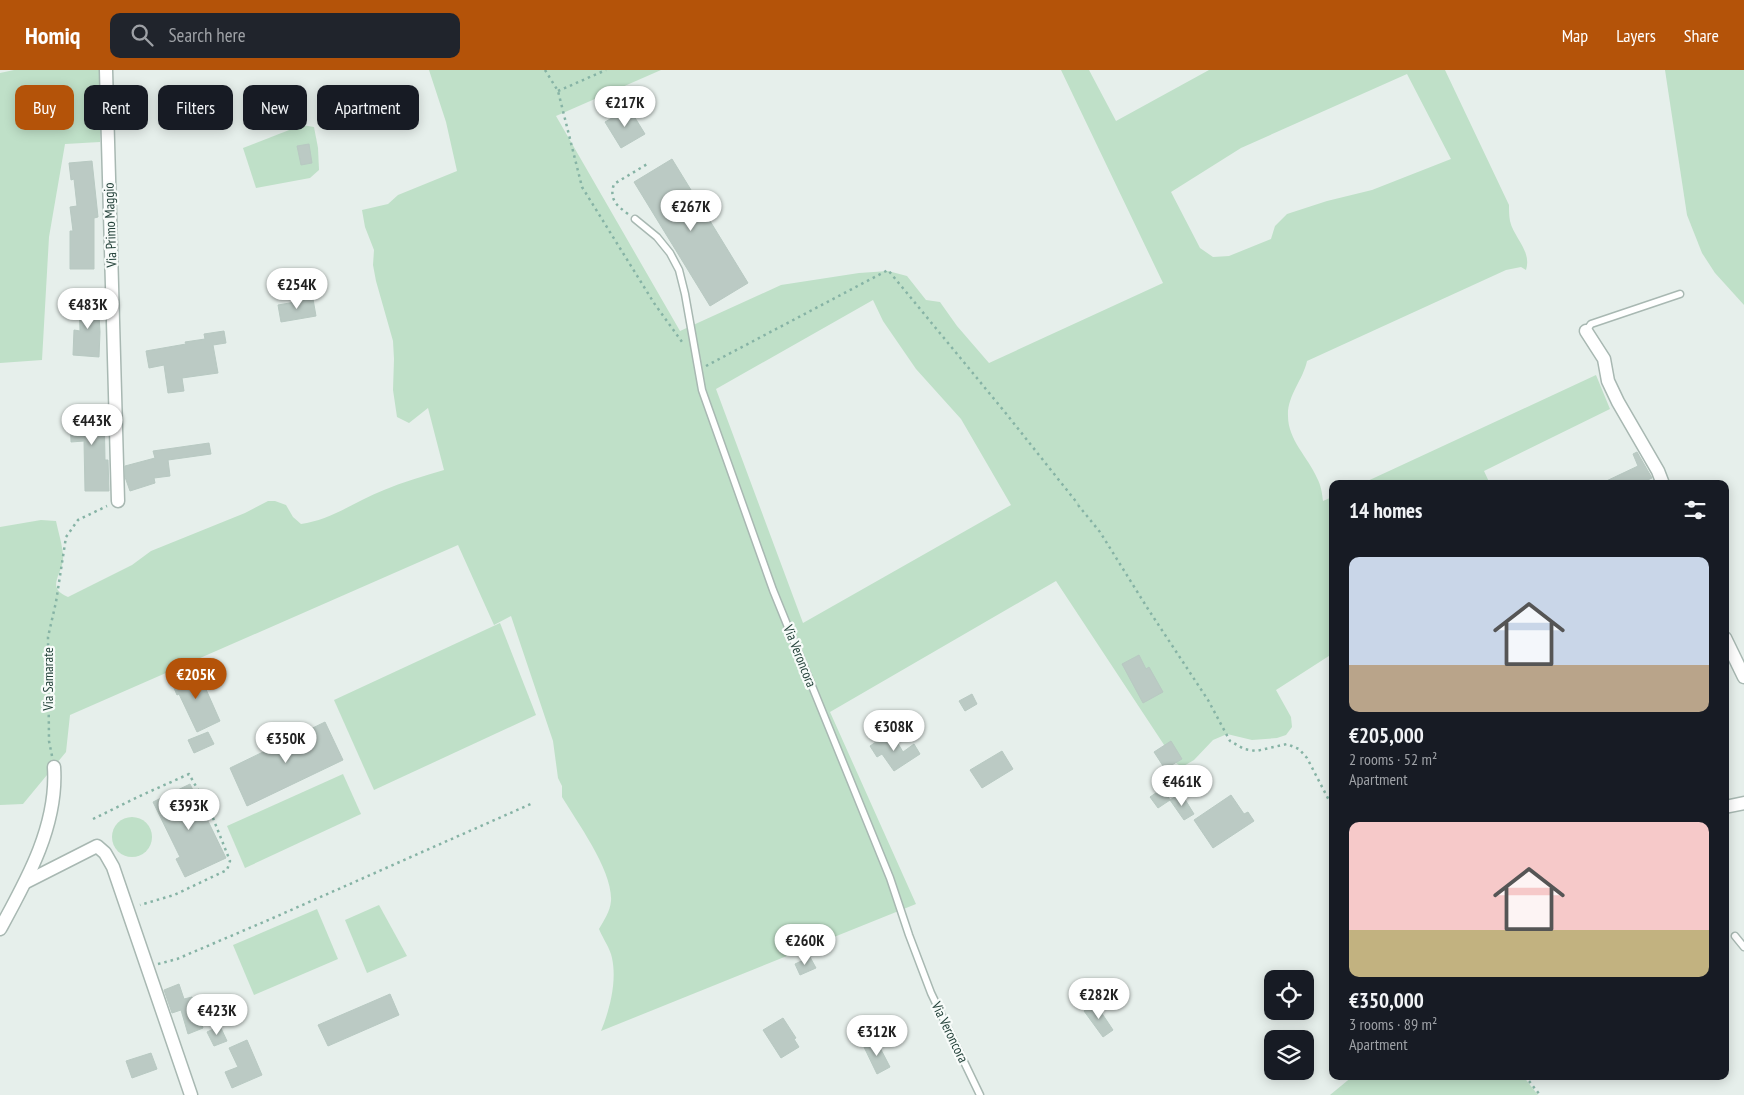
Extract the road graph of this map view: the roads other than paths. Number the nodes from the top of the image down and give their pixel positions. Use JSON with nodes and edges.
{"nodes":[{"id":1,"x":106,"y":70,"type":"edge"},
{"id":2,"x":635,"y":219,"type":"road end"},
{"id":3,"x":1680,"y":294,"type":"dead end"},
{"id":4,"x":1586,"y":332,"type":"joint"},
{"id":5,"x":1661,"y":480,"type":"edge"},
{"id":6,"x":118,"y":501,"type":"road end"},
{"id":7,"x":1729,"y":646,"type":"edge"},
{"id":8,"x":1744,"y":677,"type":"edge"},
{"id":9,"x":54,"y":767,"type":"road end"},
{"id":10,"x":1744,"y":803,"type":"edge"},
{"id":11,"x":1729,"y":806,"type":"edge"},
{"id":12,"x":26,"y":882,"type":"junction"},
{"id":13,"x":0,"y":929,"type":"edge"},
{"id":14,"x":1736,"y":936,"type":"dead end"},
{"id":15,"x":1744,"y":947,"type":"edge"},
{"id":16,"x":191,"y":1095,"type":"edge"},
{"id":17,"x":980,"y":1095,"type":"edge"}],
"edges":[{"from":1,"to":6,"type":"street","name":"Via Primo Maggio"},
{"from":2,"to":17,"type":"lane","name":"Via Veroncora"},
{"from":3,"to":4,"type":"lane"},
{"from":4,"to":5,"type":"street"},
{"from":7,"to":8,"type":"street"},
{"from":9,"to":12,"type":"street"},
{"from":10,"to":11,"type":"street"},
{"from":12,"to":13,"type":"street"},
{"from":12,"to":16,"type":"street"},
{"from":14,"to":15,"type":"lane"}]}
